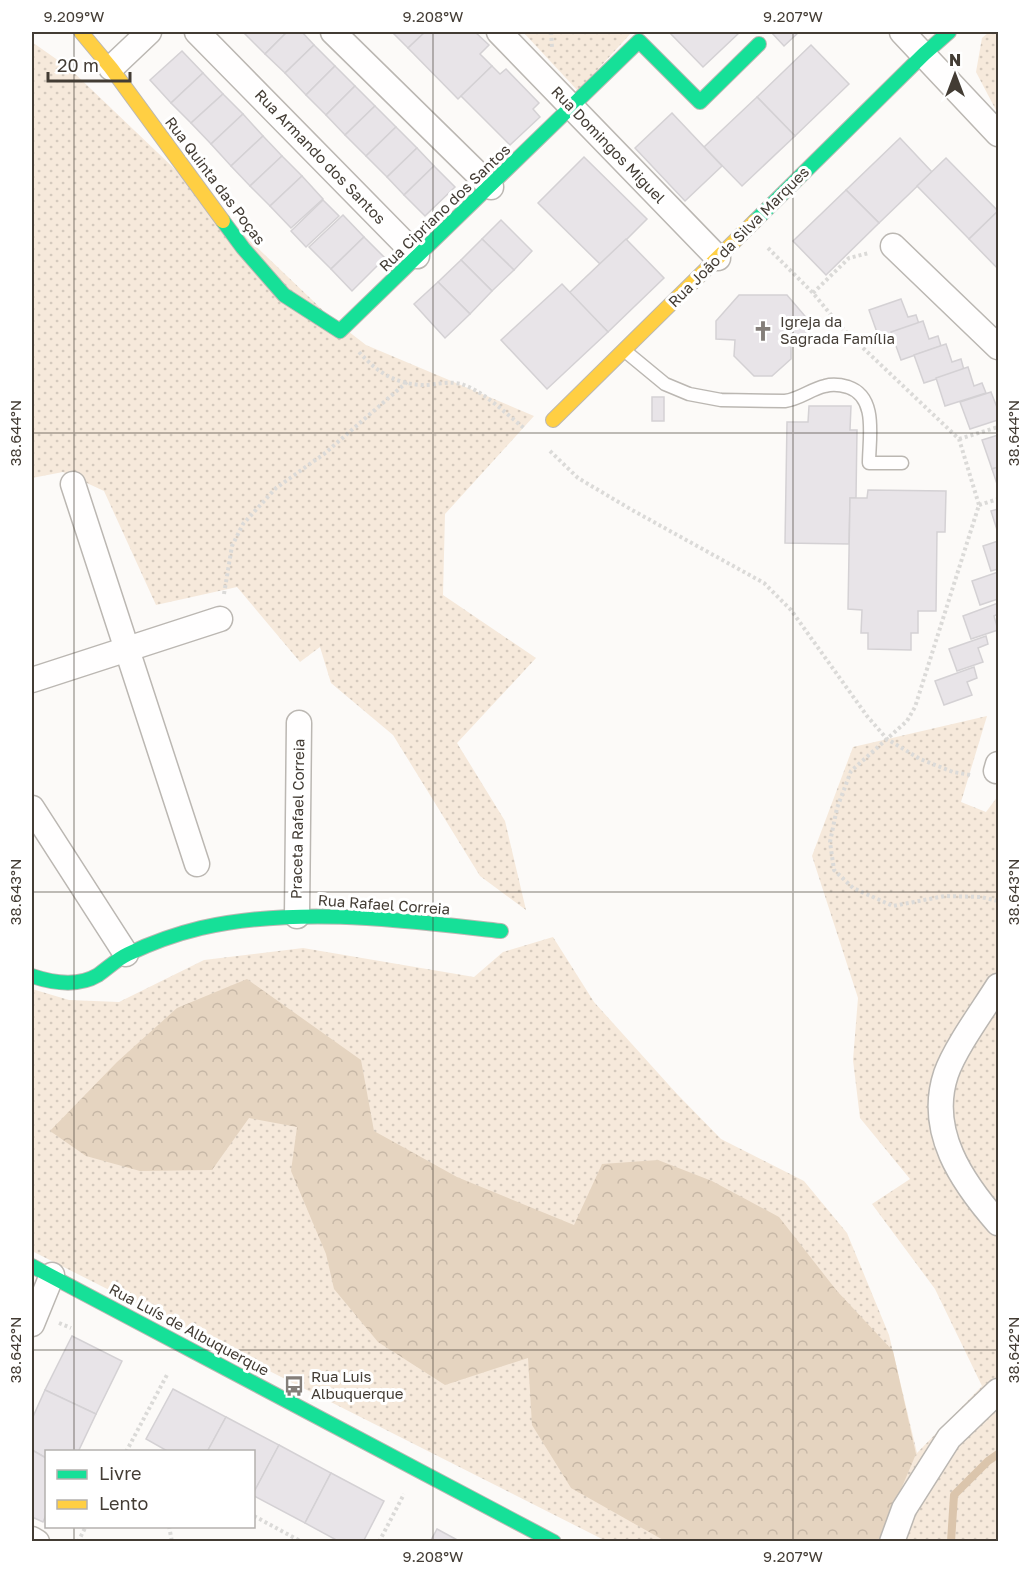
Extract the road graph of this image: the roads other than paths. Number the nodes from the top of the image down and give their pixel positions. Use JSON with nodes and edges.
{"nodes":[{"id":1,"x":81,"y":32,"type":"edge"},
{"id":2,"x":149,"y":32,"type":"edge"},
{"id":3,"x":197,"y":32,"type":"edge"},
{"id":4,"x":333,"y":32,"type":"edge"},
{"id":5,"x":499,"y":32,"type":"edge"},
{"id":6,"x":902,"y":32,"type":"edge"},
{"id":7,"x":949,"y":32,"type":"edge"},
{"id":8,"x":759,"y":44,"type":"dead end"},
{"id":9,"x":924,"y":54,"type":"junction"},
{"id":10,"x":111,"y":68,"type":"junction"},
{"id":11,"x":572,"y":108,"type":"junction"},
{"id":12,"x":999,"y":134,"type":"edge"},
{"id":13,"x":491,"y":187,"type":"junction"},
{"id":14,"x":893,"y":246,"type":"dead end"},
{"id":15,"x":417,"y":256,"type":"junction"},
{"id":16,"x":718,"y":258,"type":"junction"},
{"id":17,"x":340,"y":331,"type":"joint"},
{"id":18,"x":999,"y":347,"type":"edge"},
{"id":19,"x":624,"y":350,"type":"junction"},
{"id":20,"x":553,"y":420,"type":"road end"},
{"id":21,"x":902,"y":463,"type":"dead end"},
{"id":22,"x":73,"y":484,"type":"dead end"},
{"id":23,"x":220,"y":619,"type":"road end"},
{"id":24,"x":126,"y":650,"type":"junction"},
{"id":25,"x":32,"y":680,"type":"edge"},
{"id":26,"x":299,"y":723,"type":"dead end"},
{"id":27,"x":32,"y":808,"type":"edge"},
{"id":28,"x":196,"y":864,"type":"dead end"},
{"id":29,"x":297,"y":916,"type":"junction"},
{"id":30,"x":501,"y":931,"type":"dead end"},
{"id":31,"x":126,"y":954,"type":"junction"},
{"id":32,"x":32,"y":976,"type":"edge"},
{"id":33,"x":999,"y":986,"type":"edge"},
{"id":34,"x":999,"y":1223,"type":"edge"},
{"id":35,"x":42,"y":1270,"type":"edge"},
{"id":36,"x":32,"y":1324,"type":"edge"},
{"id":37,"x":999,"y":1390,"type":"edge"},
{"id":38,"x":32,"y":1539,"type":"edge"},
{"id":39,"x":37,"y":1542,"type":"edge"},
{"id":40,"x":554,"y":1542,"type":"edge"},
{"id":41,"x":892,"y":1542,"type":"edge"}],
"edges":[{"from":1,"to":10,"type":"street","name":"Rua Quinta das Poças"},
{"from":2,"to":10,"type":"street"},
{"from":3,"to":15,"type":"street","name":"Rua Armando dos Santos"},
{"from":4,"to":13,"type":"street"},
{"from":5,"to":11,"type":"street","name":"Rua Domingos Miguel"},
{"from":6,"to":9,"type":"street"},
{"from":7,"to":9,"type":"street","name":"Rua João da Silva Marques"},
{"from":8,"to":11,"type":"street","name":"Rua Cipriano dos Santos"},
{"from":9,"to":12,"type":"street"},
{"from":9,"to":16,"type":"street","name":"Rua João da Silva Marques"},
{"from":10,"to":17,"type":"street","name":"Rua Quinta das Poças"},
{"from":11,"to":13,"type":"street","name":"Rua Cipriano dos Santos"},
{"from":11,"to":16,"type":"street","name":"Rua Domingos Miguel"},
{"from":13,"to":15,"type":"street","name":"Rua Cipriano dos Santos"},
{"from":14,"to":18,"type":"street"},
{"from":15,"to":17,"type":"street","name":"Rua Cipriano dos Santos"},
{"from":16,"to":19,"type":"street","name":"Rua João da Silva Marques"},
{"from":19,"to":20,"type":"street","name":"Rua João da Silva Marques"},
{"from":19,"to":21,"type":"lane"},
{"from":22,"to":24,"type":"street"},
{"from":23,"to":24,"type":"street"},
{"from":24,"to":25,"type":"street"},
{"from":24,"to":28,"type":"street"},
{"from":26,"to":29,"type":"street","name":"Praceta Rafael Correia"},
{"from":27,"to":31,"type":"street"},
{"from":29,"to":30,"type":"street","name":"Rua Rafael Correia"},
{"from":29,"to":31,"type":"street","name":"Rua Rafael Correia"},
{"from":31,"to":32,"type":"street","name":"Rua Rafael Correia"},
{"from":33,"to":34,"type":"street"},
{"from":35,"to":36,"type":"street"},
{"from":35,"to":40,"type":"street","name":"Rua Luís de Albuquerque"},
{"from":37,"to":41,"type":"street"},
{"from":38,"to":39,"type":"street"}]}
